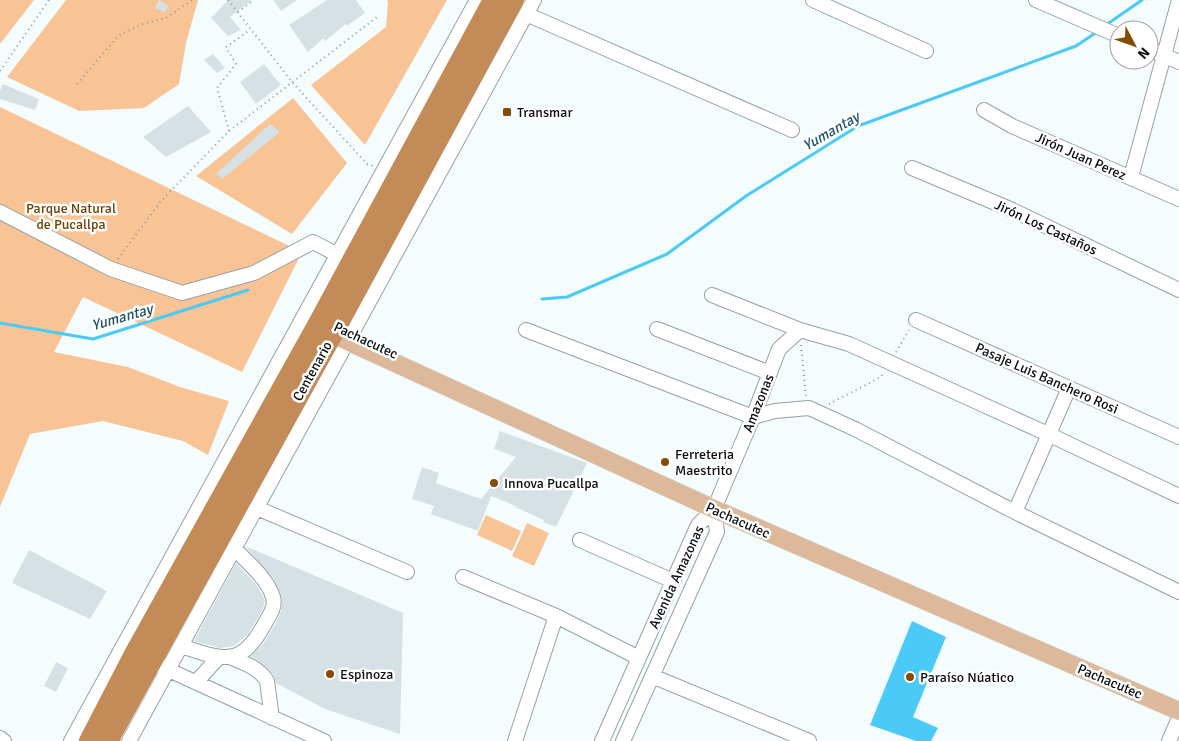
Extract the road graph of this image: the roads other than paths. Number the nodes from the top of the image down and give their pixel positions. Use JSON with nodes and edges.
{"nodes":[{"id":1,"x":478,"y":0,"type":"edge"},
{"id":2,"x":493,"y":0,"type":"edge"},
{"id":3,"x":534,"y":0,"type":"edge"},
{"id":4,"x":813,"y":0,"type":"edge"},
{"id":5,"x":1036,"y":0,"type":"edge"},
{"id":6,"x":1179,"y":0,"type":"edge"},
{"id":7,"x":520,"y":7,"type":"edge"},
{"id":8,"x":1109,"y":32,"type":"edge"},
{"id":9,"x":926,"y":51,"type":"dead end"},
{"id":10,"x":1159,"y":53,"type":"edge"},
{"id":11,"x":1164,"y":55,"type":"junction"},
{"id":12,"x":1179,"y":62,"type":"edge"},
{"id":13,"x":984,"y":110,"type":"dead end"},
{"id":14,"x":792,"y":130,"type":"dead end"},
{"id":15,"x":912,"y":168,"type":"dead end"},
{"id":16,"x":1131,"y":177,"type":"junction"},
{"id":17,"x":1179,"y":199,"type":"edge"},
{"id":18,"x":0,"y":212,"type":"edge"},
{"id":19,"x":345,"y":258,"type":"junction"},
{"id":20,"x":1179,"y":290,"type":"edge"},
{"id":21,"x":712,"y":294,"type":"dead end"},
{"id":22,"x":916,"y":320,"type":"road end"},
{"id":23,"x":330,"y":329,"type":"junction"},
{"id":24,"x":657,"y":329,"type":"dead end"},
{"id":25,"x":526,"y":330,"type":"dead end"},
{"id":26,"x":800,"y":330,"type":"junction"},
{"id":27,"x":770,"y":373,"type":"junction"},
{"id":28,"x":1069,"y":388,"type":"junction"},
{"id":29,"x":752,"y":417,"type":"junction"},
{"id":30,"x":1050,"y":435,"type":"junction"},
{"id":31,"x":1179,"y":437,"type":"edge"},
{"id":32,"x":1179,"y":496,"type":"edge"},
{"id":33,"x":715,"y":505,"type":"junction"},
{"id":34,"x":257,"y":508,"type":"junction"},
{"id":35,"x":1014,"y":512,"type":"junction"},
{"id":36,"x":580,"y":540,"type":"dead end"},
{"id":37,"x":234,"y":550,"type":"junction"},
{"id":38,"x":407,"y":572,"type":"dead end"},
{"id":39,"x":463,"y":577,"type":"dead end"},
{"id":40,"x":672,"y":580,"type":"junction"},
{"id":41,"x":1179,"y":592,"type":"edge"},
{"id":42,"x":556,"y":616,"type":"junction"},
{"id":43,"x":181,"y":646,"type":"junction"},
{"id":44,"x":225,"y":657,"type":"junction"},
{"id":45,"x":144,"y":658,"type":"junction"},
{"id":46,"x":639,"y":658,"type":"junction"},
{"id":47,"x":652,"y":676,"type":"junction"},
{"id":48,"x":196,"y":682,"type":"junction"},
{"id":49,"x":1179,"y":701,"type":"edge"},
{"id":50,"x":1179,"y":710,"type":"edge"},
{"id":51,"x":272,"y":718,"type":"junction"},
{"id":52,"x":1179,"y":718,"type":"edge"},
{"id":53,"x":0,"y":738,"type":"edge"},
{"id":54,"x":4,"y":741,"type":"edge"},
{"id":55,"x":71,"y":741,"type":"edge"},
{"id":56,"x":90,"y":741,"type":"edge"},
{"id":57,"x":108,"y":741,"type":"edge"},
{"id":58,"x":129,"y":741,"type":"edge"},
{"id":59,"x":324,"y":741,"type":"edge"},
{"id":60,"x":515,"y":741,"type":"edge"},
{"id":61,"x":602,"y":741,"type":"edge"},
{"id":62,"x":623,"y":741,"type":"edge"},
{"id":63,"x":809,"y":741,"type":"edge"},
{"id":64,"x":1169,"y":741,"type":"edge"}],
"edges":[{"from":1,"to":19,"type":"street"},
{"from":2,"to":19,"type":"highway","name":"Centenario"},
{"from":3,"to":7,"type":"street"},
{"from":4,"to":9,"type":"street"},
{"from":5,"to":8,"type":"street"},
{"from":6,"to":11,"type":"street"},
{"from":7,"to":14,"type":"street"},
{"from":7,"to":23,"type":"highway","name":"Centenario"},
{"from":10,"to":11,"type":"street"},
{"from":11,"to":12,"type":"street"},
{"from":11,"to":16,"type":"street"},
{"from":13,"to":16,"type":"street","name":"Jirón Juan Perez"},
{"from":15,"to":20,"type":"street","name":"Jirón Los Castaños"},
{"from":16,"to":17,"type":"street","name":"Jirón Juan Perez"},
{"from":18,"to":19,"type":"street"},
{"from":19,"to":23,"type":"highway","name":"Centenario"},
{"from":21,"to":26,"type":"street"},
{"from":22,"to":28,"type":"street","name":"Pasaje Luis Banchero Rosi"},
{"from":23,"to":33,"type":"main road","name":"Pachacutec"},
{"from":23,"to":34,"type":"street"},
{"from":23,"to":45,"type":"highway","name":"Centenario"},
{"from":23,"to":45,"type":"street"},
{"from":24,"to":27,"type":"street"},
{"from":25,"to":29,"type":"street"},
{"from":26,"to":27,"type":"street","name":"Amazonas"},
{"from":26,"to":30,"type":"street"},
{"from":27,"to":29,"type":"street","name":"Amazonas"},
{"from":28,"to":30,"type":"street"},
{"from":28,"to":31,"type":"street","name":"Pasaje Luis Banchero Rosi"},
{"from":29,"to":33,"type":"street","name":"Amazonas"},
{"from":29,"to":35,"type":"street"},
{"from":30,"to":32,"type":"street"},
{"from":30,"to":35,"type":"street"},
{"from":33,"to":40,"type":"street","name":"Avenida Amazonas"},
{"from":33,"to":47,"type":"street","name":"Avenida Amazonas"},
{"from":33,"to":49,"type":"main road","name":"Pachacutec"},
{"from":33,"to":50,"type":"main road","name":"Pachacutec"},
{"from":34,"to":37,"type":"street"},
{"from":34,"to":38,"type":"street"},
{"from":35,"to":41,"type":"street"},
{"from":36,"to":40,"type":"street"},
{"from":37,"to":43,"type":"street"},
{"from":37,"to":44,"type":"street"},
{"from":39,"to":42,"type":"street"},
{"from":40,"to":46,"type":"street","name":"Avenida Amazonas"},
{"from":42,"to":46,"type":"street"},
{"from":42,"to":60,"type":"street"},
{"from":43,"to":44,"type":"street"},
{"from":43,"to":45,"type":"street"},
{"from":44,"to":48,"type":"street"},
{"from":44,"to":51,"type":"street"},
{"from":45,"to":48,"type":"street"},
{"from":45,"to":55,"type":"street"},
{"from":45,"to":56,"type":"highway","name":"Centenario"},
{"from":45,"to":57,"type":"highway","name":"Centenario"},
{"from":45,"to":58,"type":"street"},
{"from":46,"to":61,"type":"street","name":"Avenida Amazonas"},
{"from":47,"to":62,"type":"street","name":"Avenida Amazonas"},
{"from":47,"to":63,"type":"street"},
{"from":48,"to":51,"type":"street"},
{"from":51,"to":59,"type":"street"},
{"from":52,"to":64,"type":"street"},
{"from":53,"to":54,"type":"street"}]}
